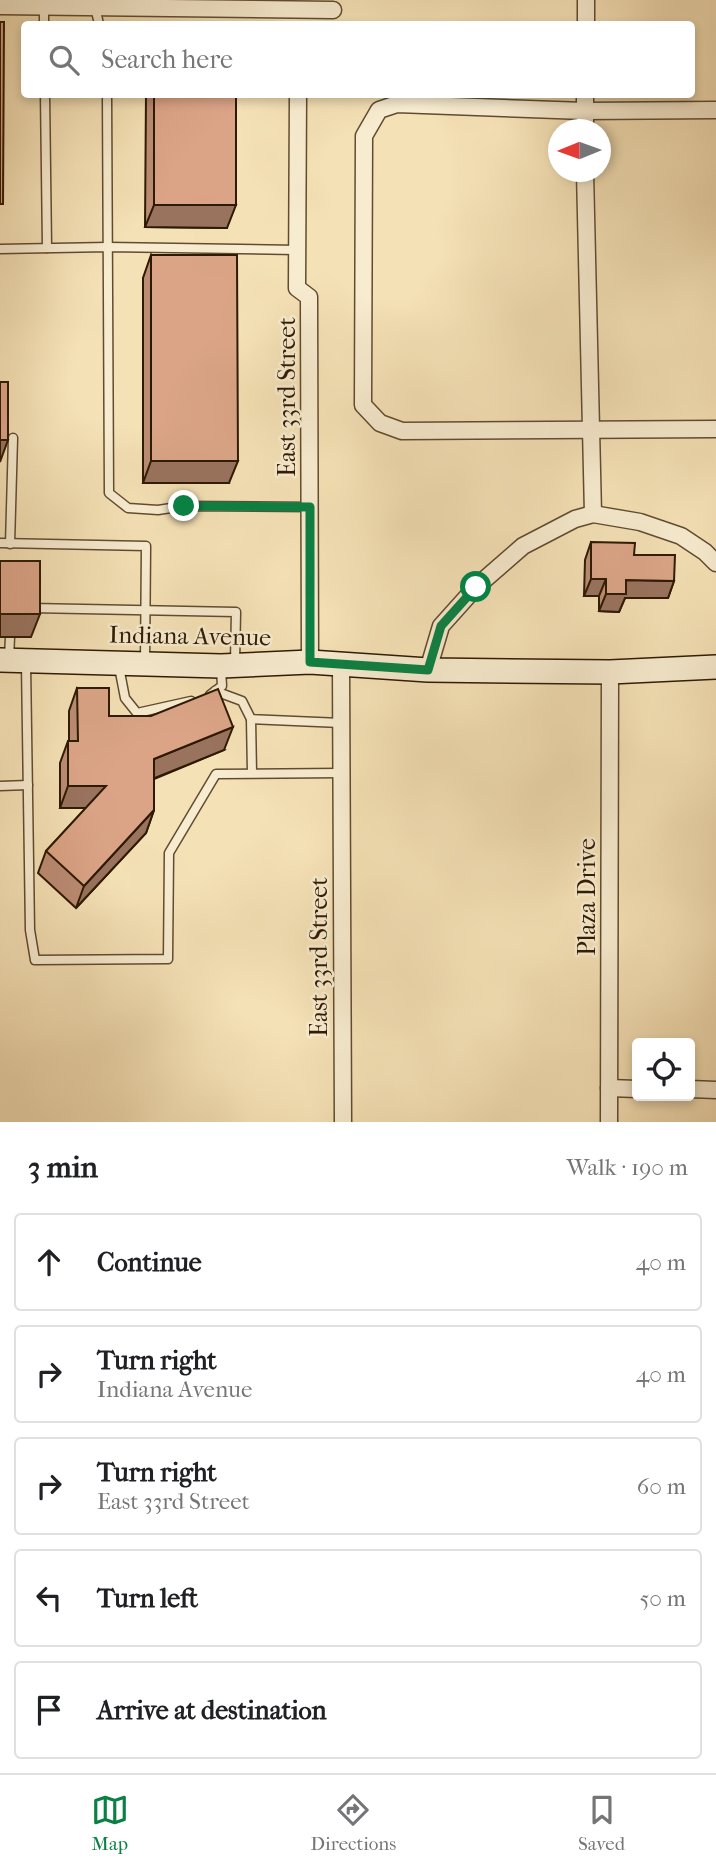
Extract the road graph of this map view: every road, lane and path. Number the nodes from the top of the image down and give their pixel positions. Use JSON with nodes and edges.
{"nodes":[{"id":1,"x":586,"y":0,"type":"edge"},
{"id":2,"x":221,"y":4,"type":"edge"},
{"id":3,"x":0,"y":6,"type":"edge"},
{"id":4,"x":44,"y":6,"type":"junction"},
{"id":5,"x":95,"y":7,"type":"junction"},
{"id":6,"x":333,"y":10,"type":"dead end"},
{"id":7,"x":298,"y":17,"type":"edge"},
{"id":8,"x":44,"y":21,"type":"edge"},
{"id":9,"x":98,"y":21,"type":"edge"},
{"id":10,"x":586,"y":21,"type":"edge"},
{"id":11,"x":45,"y":98,"type":"edge"},
{"id":12,"x":107,"y":98,"type":"edge"},
{"id":13,"x":298,"y":98,"type":"edge"},
{"id":14,"x":584,"y":103,"type":"edge"},
{"id":15,"x":716,"y":110,"type":"edge"},
{"id":16,"x":585,"y":182,"type":"edge"},
{"id":17,"x":108,"y":247,"type":"junction"},
{"id":18,"x":47,"y":248,"type":"junction"},
{"id":19,"x":0,"y":250,"type":"edge"},
{"id":20,"x":297,"y":250,"type":"junction"},
{"id":21,"x":716,"y":429,"type":"edge"},
{"id":22,"x":590,"y":430,"type":"junction"},
{"id":23,"x":13,"y":438,"type":"dead end"},
{"id":24,"x":0,"y":490,"type":"edge"},
{"id":25,"x":10,"y":490,"type":"junction"},
{"id":26,"x":310,"y":507,"type":"junction"},
{"id":27,"x":0,"y":512,"type":"edge"},
{"id":28,"x":10,"y":512,"type":"junction"},
{"id":29,"x":593,"y":514,"type":"junction"},
{"id":30,"x":0,"y":543,"type":"edge"},
{"id":31,"x":10,"y":544,"type":"junction"},
{"id":32,"x":716,"y":563,"type":"edge"},
{"id":33,"x":32,"y":608,"type":"edge"},
{"id":34,"x":145,"y":609,"type":"junction"},
{"id":35,"x":10,"y":637,"type":"dead end"},
{"id":36,"x":12,"y":660,"type":"edge"},
{"id":37,"x":118,"y":662,"type":"junction"},
{"id":38,"x":310,"y":662,"type":"junction"},
{"id":39,"x":145,"y":663,"type":"junction"},
{"id":40,"x":228,"y":665,"type":"junction"},
{"id":41,"x":341,"y":665,"type":"junction"},
{"id":42,"x":716,"y":667,"type":"edge"},
{"id":43,"x":428,"y":670,"type":"junction"},
{"id":44,"x":610,"y":672,"type":"junction"},
{"id":45,"x":215,"y":691,"type":"junction"},
{"id":46,"x":251,"y":719,"type":"junction"},
{"id":47,"x":341,"y":723,"type":"junction"},
{"id":48,"x":252,"y":773,"type":"junction"},
{"id":49,"x":341,"y":774,"type":"junction"},
{"id":50,"x":28,"y":785,"type":"junction"},
{"id":51,"x":0,"y":786,"type":"edge"},
{"id":52,"x":609,"y":1088,"type":"junction"},
{"id":53,"x":632,"y":1089,"type":"edge"},
{"id":54,"x":695,"y":1089,"type":"edge"},
{"id":55,"x":716,"y":1090,"type":"edge"},
{"id":56,"x":343,"y":1122,"type":"edge"},
{"id":57,"x":609,"y":1122,"type":"edge"}],
"edges":[{"from":1,"to":10,"type":"street"},
{"from":2,"to":5,"type":"street"},
{"from":2,"to":7,"type":"street"},
{"from":3,"to":4,"type":"street"},
{"from":4,"to":5,"type":"street"},
{"from":4,"to":8,"type":"lane"},
{"from":5,"to":9,"type":"lane"},
{"from":6,"to":7,"type":"street"},
{"from":11,"to":18,"type":"lane"},
{"from":12,"to":17,"type":"lane"},
{"from":13,"to":20,"type":"street","name":"East 33rd Street"},
{"from":14,"to":15,"type":"street"},
{"from":14,"to":22,"type":"street"},
{"from":16,"to":22,"type":"street"},
{"from":17,"to":18,"type":"lane"},
{"from":17,"to":20,"type":"lane"},
{"from":17,"to":26,"type":"lane"},
{"from":18,"to":19,"type":"lane"},
{"from":20,"to":26,"type":"street","name":"East 33rd Street"},
{"from":21,"to":22,"type":"street"},
{"from":22,"to":29,"type":"street"},
{"from":23,"to":25,"type":"lane"},
{"from":24,"to":25,"type":"lane"},
{"from":25,"to":28,"type":"lane"},
{"from":26,"to":38,"type":"street","name":"East 33rd Street"},
{"from":27,"to":28,"type":"lane"},
{"from":28,"to":31,"type":"lane"},
{"from":29,"to":32,"type":"street"},
{"from":29,"to":43,"type":"street"},
{"from":30,"to":31,"type":"lane"},
{"from":31,"to":34,"type":"lane"},
{"from":33,"to":34,"type":"lane"},
{"from":34,"to":39,"type":"lane"},
{"from":34,"to":40,"type":"lane"},
{"from":35,"to":36,"type":"lane"},
{"from":36,"to":37,"type":"street","name":"Indiana Avenue"},
{"from":36,"to":50,"type":"lane"},
{"from":37,"to":39,"type":"street","name":"Indiana Avenue"},
{"from":37,"to":45,"type":"lane"},
{"from":38,"to":40,"type":"street","name":"Indiana Avenue"},
{"from":38,"to":41,"type":"street","name":"Indiana Avenue"},
{"from":39,"to":40,"type":"street","name":"Indiana Avenue"},
{"from":40,"to":45,"type":"lane"},
{"from":41,"to":43,"type":"street","name":"Indiana Avenue"},
{"from":41,"to":47,"type":"street","name":"East 33rd Street"},
{"from":42,"to":44,"type":"street","name":"Indiana Avenue"},
{"from":43,"to":44,"type":"street","name":"Indiana Avenue"},
{"from":44,"to":52,"type":"street","name":"Plaza Drive"},
{"from":45,"to":46,"type":"lane"},
{"from":46,"to":47,"type":"lane"},
{"from":46,"to":48,"type":"lane"},
{"from":47,"to":49,"type":"street","name":"East 33rd Street"},
{"from":48,"to":49,"type":"lane"},
{"from":48,"to":50,"type":"lane"},
{"from":49,"to":56,"type":"street","name":"East 33rd Street"},
{"from":50,"to":51,"type":"lane"},
{"from":52,"to":53,"type":"street"},
{"from":52,"to":57,"type":"street","name":"Plaza Drive"},
{"from":54,"to":55,"type":"street"}]}
